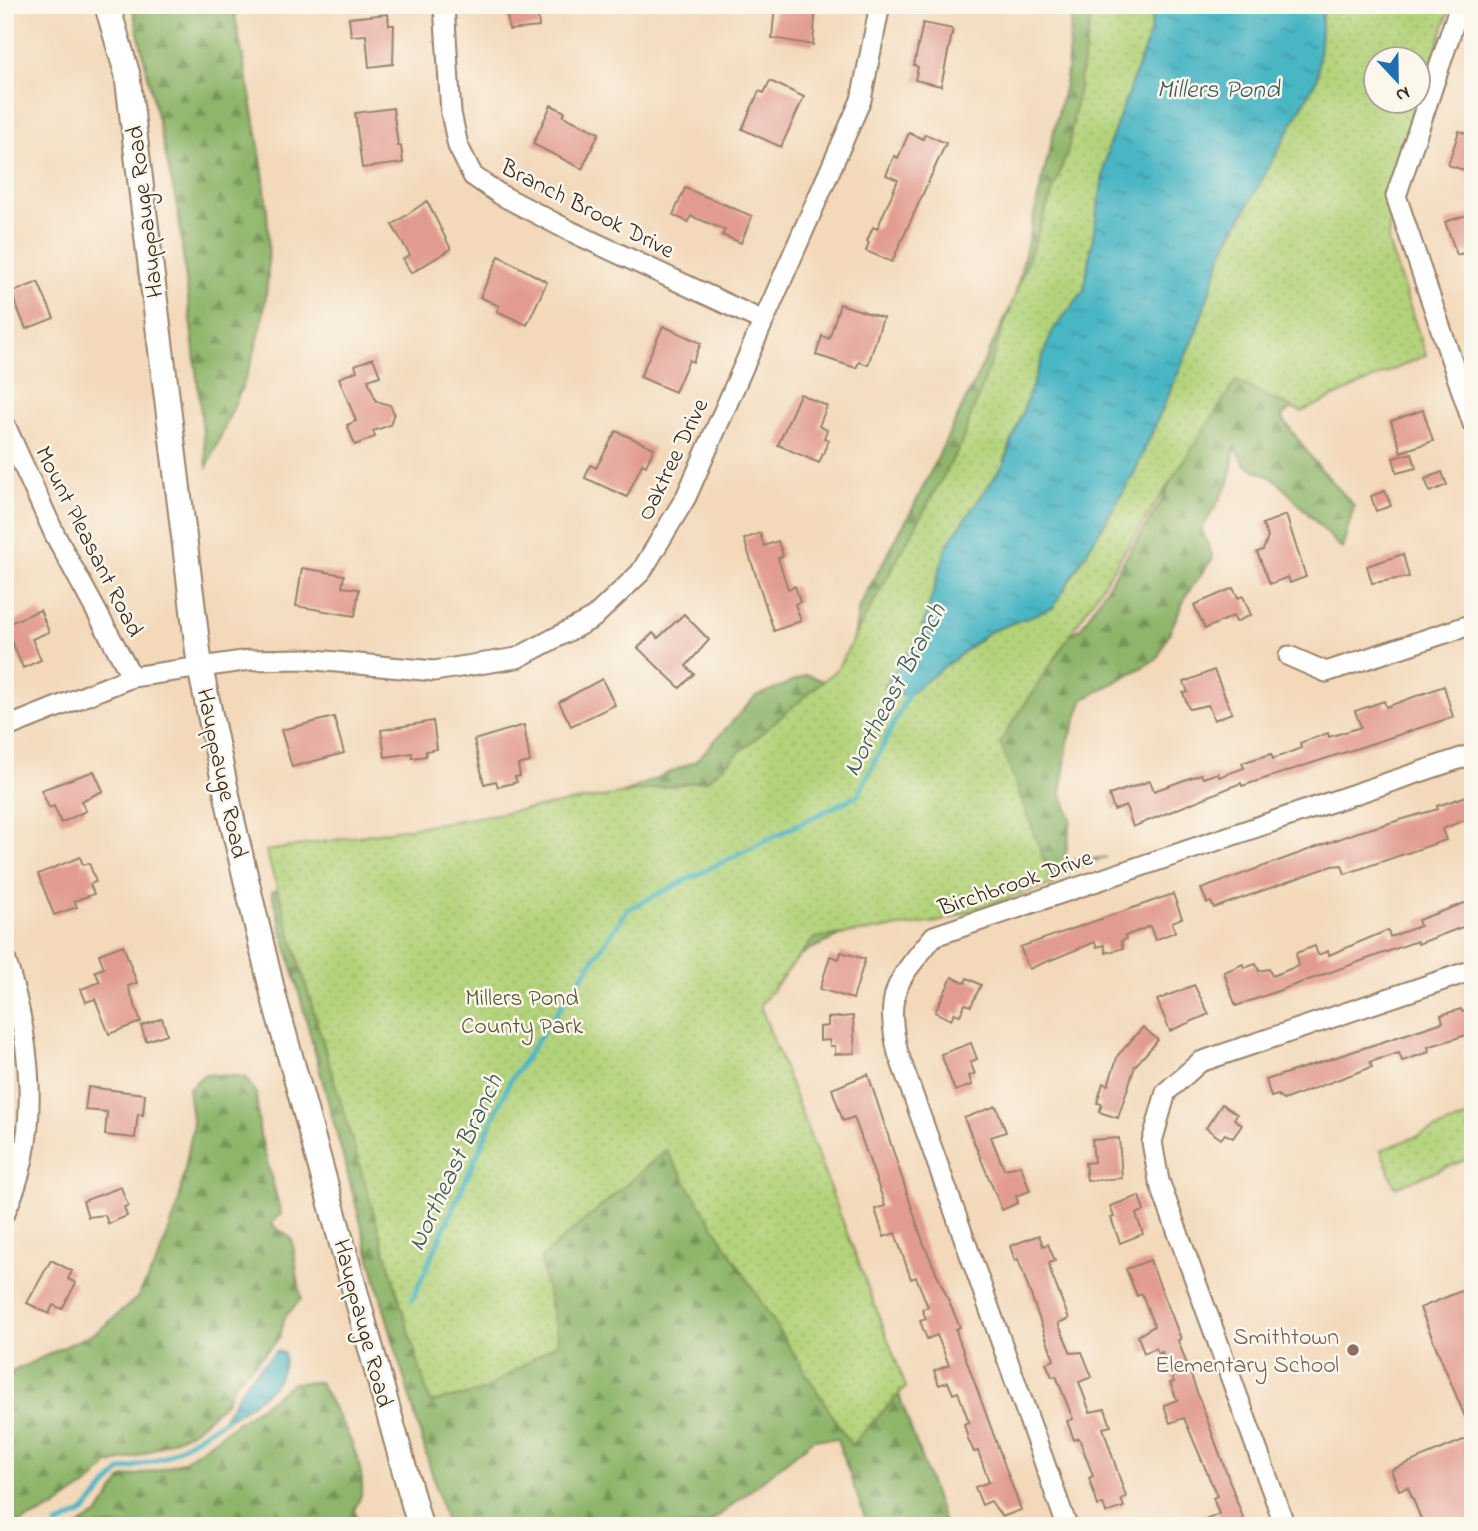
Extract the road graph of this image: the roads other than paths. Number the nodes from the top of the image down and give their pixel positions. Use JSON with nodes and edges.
{"nodes":[{"id":1,"x":107,"y":5,"type":"edge"},
{"id":2,"x":444,"y":5,"type":"edge"},
{"id":3,"x":880,"y":5,"type":"edge"},
{"id":4,"x":1460,"y":5,"type":"edge"},
{"id":5,"x":763,"y":321,"type":"junction"},
{"id":6,"x":1473,"y":424,"type":"edge"},
{"id":7,"x":5,"y":425,"type":"edge"},
{"id":8,"x":1473,"y":624,"type":"edge"},
{"id":9,"x":1289,"y":656,"type":"dead end"},
{"id":10,"x":200,"y":667,"type":"junction"},
{"id":11,"x":132,"y":677,"type":"junction"},
{"id":12,"x":5,"y":729,"type":"edge"},
{"id":13,"x":1473,"y":754,"type":"edge"},
{"id":14,"x":5,"y":958,"type":"edge"},
{"id":15,"x":1473,"y":970,"type":"edge"},
{"id":16,"x":5,"y":1212,"type":"edge"},
{"id":17,"x":420,"y":1526,"type":"edge"},
{"id":18,"x":1067,"y":1526,"type":"edge"},
{"id":19,"x":1285,"y":1526,"type":"edge"}],
"edges":[{"from":1,"to":10,"type":"main road","name":"Hauppauge Road"},
{"from":2,"to":5,"type":"street","name":"Branch Brook Drive"},
{"from":3,"to":5,"type":"street","name":"Oaktree Drive"},
{"from":4,"to":6,"type":"street"},
{"from":5,"to":10,"type":"street","name":"Oaktree Drive"},
{"from":7,"to":11,"type":"street","name":"Mount Pleasant Road"},
{"from":8,"to":9,"type":"street"},
{"from":10,"to":11,"type":"street","name":"Oaktree Drive"},
{"from":10,"to":17,"type":"main road","name":"Hauppauge Road"},
{"from":11,"to":12,"type":"street","name":"Oaktree Drive"},
{"from":13,"to":18,"type":"street","name":"Birchbrook Drive"},
{"from":14,"to":16,"type":"street"},
{"from":15,"to":19,"type":"street"}]}
